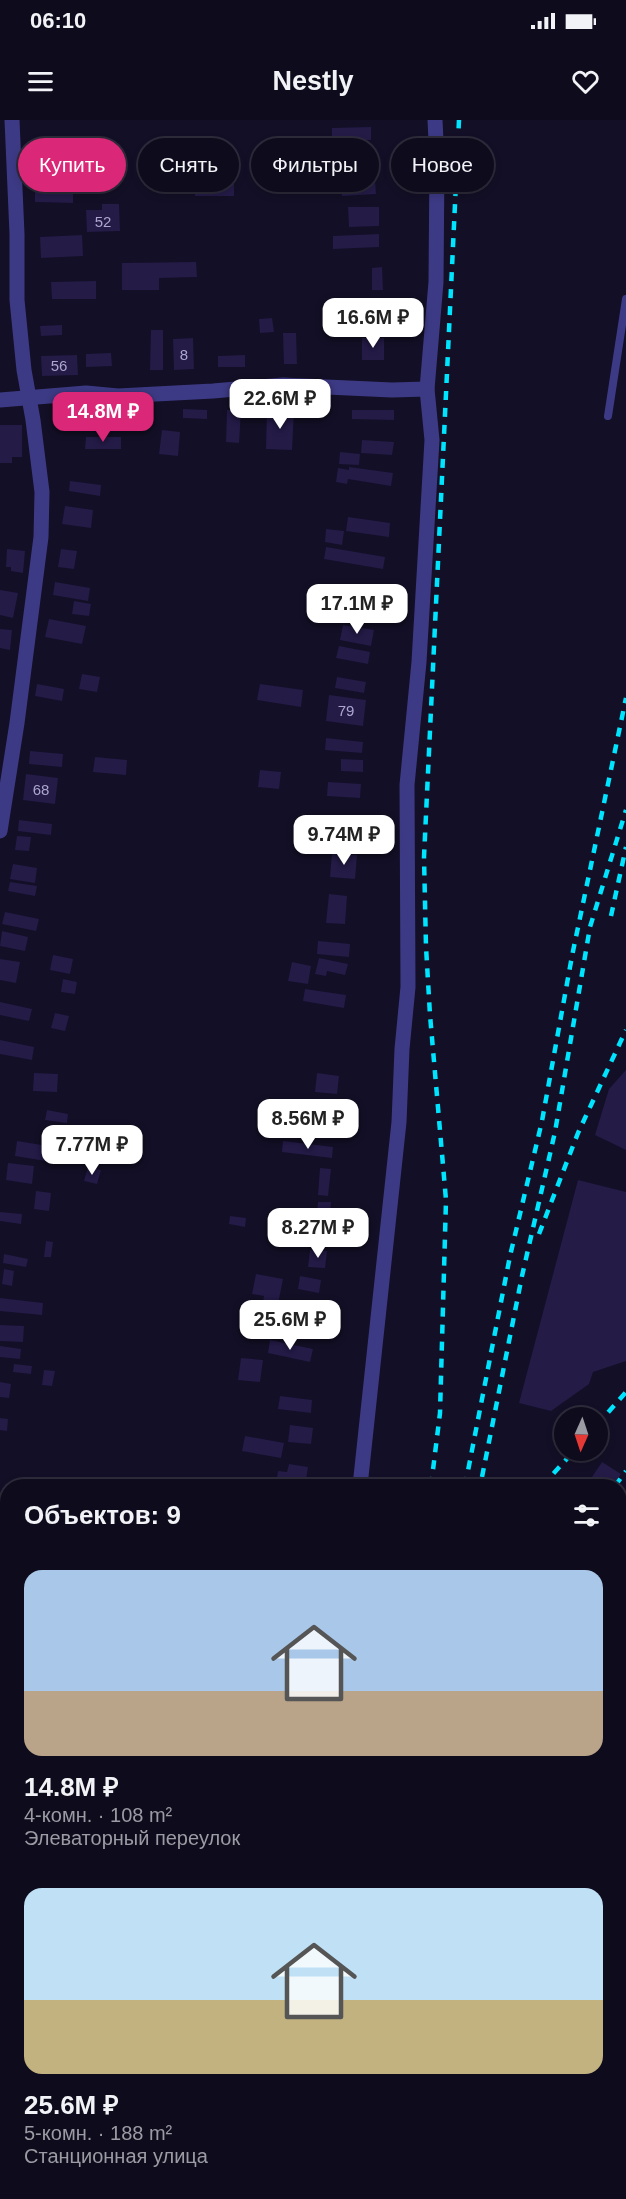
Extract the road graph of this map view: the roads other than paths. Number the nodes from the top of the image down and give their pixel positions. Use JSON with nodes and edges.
{"nodes":[{"id":1,"x":12,"y":120,"type":"edge"},
{"id":2,"x":435,"y":120,"type":"edge"},
{"id":3,"x":626,"y":299,"type":"edge"},
{"id":4,"x":427,"y":389,"type":"junction"},
{"id":5,"x":29,"y":398,"type":"junction"},
{"id":6,"x":0,"y":400,"type":"edge"},
{"id":7,"x":608,"y":416,"type":"dead end"},
{"id":8,"x":0,"y":831,"type":"edge"},
{"id":9,"x":361,"y":1479,"type":"edge"}],
"edges":[{"from":1,"to":5,"type":"street"},
{"from":2,"to":4,"type":"street"},
{"from":3,"to":7,"type":"lane"},
{"from":4,"to":5,"type":"street"},
{"from":4,"to":9,"type":"street"},
{"from":5,"to":6,"type":"street"},
{"from":5,"to":8,"type":"street"}]}
